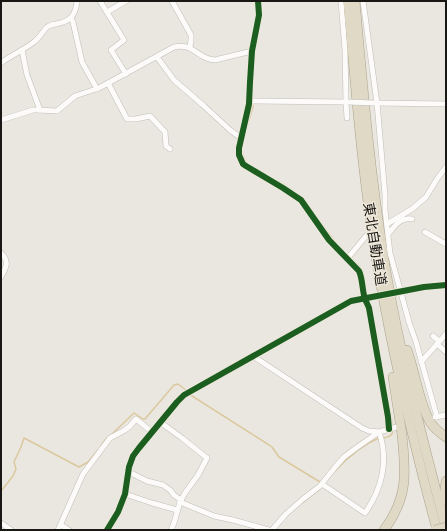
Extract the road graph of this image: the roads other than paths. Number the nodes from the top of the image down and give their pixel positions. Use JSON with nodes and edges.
{"nodes":[{"id":1,"x":77,"y":1,"type":"edge"},
{"id":2,"x":100,"y":1,"type":"edge"},
{"id":3,"x":126,"y":1,"type":"edge"},
{"id":4,"x":172,"y":1,"type":"edge"},
{"id":5,"x":258,"y":1,"type":"edge"},
{"id":6,"x":341,"y":1,"type":"edge"},
{"id":7,"x":348,"y":1,"type":"edge"},
{"id":8,"x":356,"y":1,"type":"edge"},
{"id":9,"x":363,"y":1,"type":"edge"},
{"id":10,"x":107,"y":12,"type":"junction"},
{"id":11,"x":71,"y":18,"type":"junction"},
{"id":12,"x":190,"y":47,"type":"junction"},
{"id":13,"x":22,"y":50,"type":"junction"},
{"id":14,"x":252,"y":51,"type":"junction"},
{"id":15,"x":156,"y":57,"type":"junction"},
{"id":16,"x":1,"y":63,"type":"edge"},
{"id":17,"x":126,"y":74,"type":"junction"},
{"id":18,"x":108,"y":83,"type":"junction"},
{"id":19,"x":97,"y":89,"type":"junction"},
{"id":20,"x":252,"y":101,"type":"junction"},
{"id":21,"x":347,"y":102,"type":"junction"},
{"id":22,"x":376,"y":103,"type":"junction"},
{"id":23,"x":446,"y":104,"type":"edge"},
{"id":24,"x":40,"y":110,"type":"junction"},
{"id":25,"x":348,"y":118,"type":"dead end"},
{"id":26,"x":1,"y":120,"type":"edge"},
{"id":27,"x":241,"y":138,"type":"junction"},
{"id":28,"x":170,"y":149,"type":"dead end"},
{"id":29,"x":446,"y":167,"type":"edge"},
{"id":30,"x":412,"y":219,"type":"dead end"},
{"id":31,"x":387,"y":224,"type":"junction"},
{"id":32,"x":425,"y":232,"type":"dead end"},
{"id":33,"x":388,"y":234,"type":"junction"},
{"id":34,"x":366,"y":236,"type":"dead end"},
{"id":35,"x":446,"y":244,"type":"edge"},
{"id":36,"x":1,"y":253,"type":"edge"},
{"id":37,"x":349,"y":257,"type":"junction"},
{"id":38,"x":379,"y":274,"type":"junction"},
{"id":39,"x":1,"y":277,"type":"edge"},
{"id":40,"x":446,"y":285,"type":"edge"},
{"id":41,"x":399,"y":292,"type":"junction"},
{"id":42,"x":368,"y":298,"type":"junction"},
{"id":43,"x":392,"y":303,"type":"junction"},
{"id":44,"x":446,"y":334,"type":"edge"},
{"id":45,"x":433,"y":336,"type":"dead end"},
{"id":46,"x":438,"y":343,"type":"junction"},
{"id":47,"x":446,"y":352,"type":"edge"},
{"id":48,"x":253,"y":356,"type":"junction"},
{"id":49,"x":422,"y":362,"type":"junction"},
{"id":50,"x":446,"y":415,"type":"edge"},
{"id":51,"x":160,"y":422,"type":"junction"},
{"id":52,"x":152,"y":432,"type":"junction"},
{"id":53,"x":381,"y":436,"type":"junction"},
{"id":54,"x":446,"y":437,"type":"edge"},
{"id":55,"x":129,"y":472,"type":"junction"},
{"id":56,"x":446,"y":481,"type":"edge"},
{"id":57,"x":323,"y":485,"type":"junction"},
{"id":58,"x":125,"y":494,"type":"junction"},
{"id":59,"x":180,"y":501,"type":"junction"},
{"id":60,"x":446,"y":501,"type":"edge"},
{"id":61,"x":177,"y":510,"type":"junction"},
{"id":62,"x":1,"y":523,"type":"edge"},
{"id":63,"x":60,"y":527,"type":"edge"},
{"id":64,"x":446,"y":528,"type":"edge"},
{"id":65,"x":10,"y":530,"type":"edge"},
{"id":66,"x":69,"y":530,"type":"edge"},
{"id":67,"x":107,"y":530,"type":"edge"},
{"id":68,"x":171,"y":530,"type":"edge"},
{"id":69,"x":271,"y":530,"type":"edge"},
{"id":70,"x":384,"y":530,"type":"edge"},
{"id":71,"x":436,"y":530,"type":"edge"}],
"edges":[{"from":1,"to":11,"type":"street"},
{"from":2,"to":10,"type":"street"},
{"from":3,"to":10,"type":"street"},
{"from":4,"to":12,"type":"street"},
{"from":5,"to":14,"type":"street"},
{"from":6,"to":21,"type":"street"},
{"from":7,"to":38,"type":"highway","name":"東北自動車道"},
{"from":8,"to":43,"type":"highway","name":"東北自動車道"},
{"from":9,"to":22,"type":"street"},
{"from":10,"to":17,"type":"street"},
{"from":11,"to":13,"type":"street"},
{"from":11,"to":19,"type":"street"},
{"from":12,"to":14,"type":"street"},
{"from":12,"to":15,"type":"street"},
{"from":13,"to":16,"type":"street"},
{"from":13,"to":24,"type":"street"},
{"from":14,"to":20,"type":"street"},
{"from":15,"to":17,"type":"street"},
{"from":15,"to":27,"type":"street"},
{"from":17,"to":18,"type":"street"},
{"from":18,"to":19,"type":"street"},
{"from":18,"to":28,"type":"street"},
{"from":19,"to":24,"type":"street"},
{"from":20,"to":21,"type":"street"},
{"from":20,"to":27,"type":"street"},
{"from":21,"to":22,"type":"street","bridge":true},
{"from":21,"to":25,"type":"street"},
{"from":22,"to":23,"type":"street"},
{"from":22,"to":31,"type":"street"},
{"from":24,"to":26,"type":"street"},
{"from":27,"to":37,"type":"street"},
{"from":29,"to":31,"type":"street"},
{"from":30,"to":33,"type":"street"},
{"from":31,"to":33,"type":"street"},
{"from":32,"to":35,"type":"street"},
{"from":33,"to":41,"type":"street"},
{"from":34,"to":37,"type":"street"},
{"from":36,"to":39,"type":"street"},
{"from":37,"to":42,"type":"street"},
{"from":38,"to":70,"type":"highway"},
{"from":38,"to":71,"type":"highway","name":"東北自動車道"},
{"from":40,"to":41,"type":"street"},
{"from":41,"to":49,"type":"street"},
{"from":42,"to":48,"type":"street"},
{"from":42,"to":53,"type":"street"},
{"from":43,"to":54,"type":"highway"},
{"from":43,"to":64,"type":"highway","name":"東北自動車道"},
{"from":44,"to":46,"type":"street"},
{"from":45,"to":46,"type":"street"},
{"from":46,"to":47,"type":"street"},
{"from":46,"to":49,"type":"street"},
{"from":48,"to":51,"type":"street"},
{"from":48,"to":53,"type":"street"},
{"from":49,"to":50,"type":"street"},
{"from":51,"to":52,"type":"street"},
{"from":51,"to":59,"type":"street"},
{"from":52,"to":55,"type":"street"},
{"from":52,"to":63,"type":"street"},
{"from":53,"to":57,"type":"street"},
{"from":53,"to":57,"type":"street"},
{"from":55,"to":58,"type":"street"},
{"from":55,"to":59,"type":"street"},
{"from":56,"to":60,"type":"highway"},
{"from":57,"to":69,"type":"street"},
{"from":58,"to":61,"type":"street"},
{"from":58,"to":67,"type":"street"},
{"from":59,"to":61,"type":"street"},
{"from":59,"to":69,"type":"street"},
{"from":61,"to":68,"type":"street"},
{"from":62,"to":65,"type":"street"},
{"from":63,"to":66,"type":"street"},
{"from":64,"to":71,"type":"highway","bridge":true}]}
